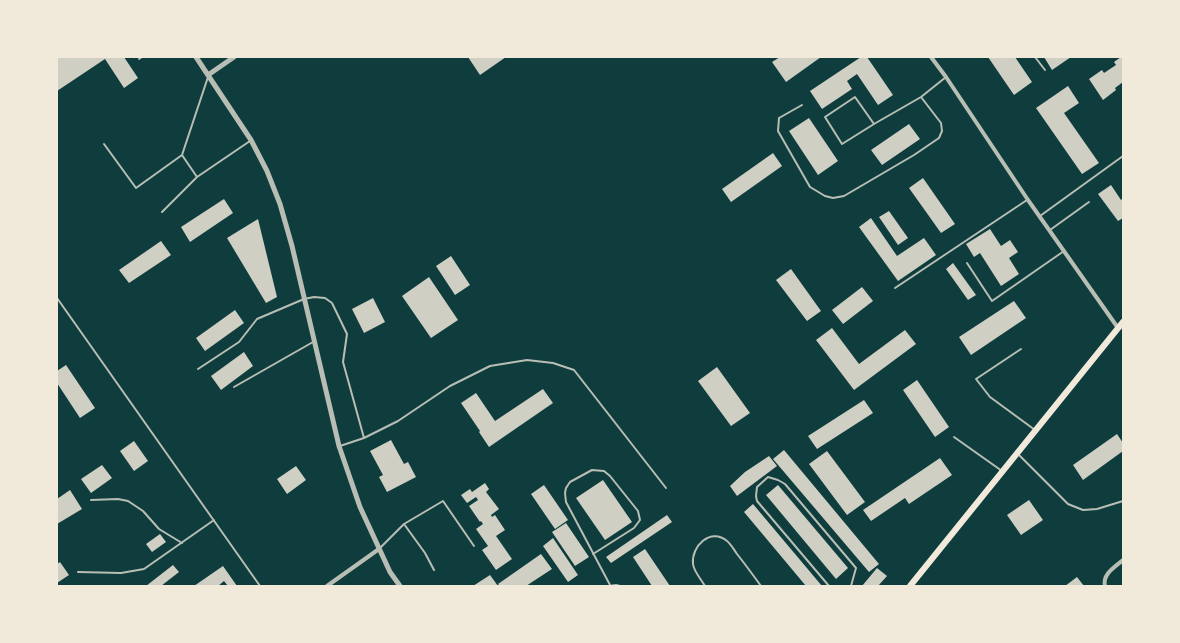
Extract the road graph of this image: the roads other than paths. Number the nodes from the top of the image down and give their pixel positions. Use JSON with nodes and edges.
{"nodes":[{"id":1,"x":142,"y":57,"type":"edge"},
{"id":2,"x":196,"y":57,"type":"edge"},
{"id":3,"x":234,"y":57,"type":"edge"},
{"id":4,"x":931,"y":57,"type":"edge"},
{"id":5,"x":1036,"y":57,"type":"edge"},
{"id":6,"x":139,"y":59,"type":"dead end"},
{"id":7,"x":1045,"y":70,"type":"dead end"},
{"id":8,"x":208,"y":75,"type":"junction"},
{"id":9,"x":946,"y":77,"type":"junction"},
{"id":10,"x":921,"y":97,"type":"junction"},
{"id":11,"x":802,"y":105,"type":"dead end"},
{"id":12,"x":874,"y":124,"type":"junction"},
{"id":13,"x":251,"y":140,"type":"junction"},
{"id":14,"x":104,"y":144,"type":"dead end"},
{"id":15,"x":182,"y":155,"type":"junction"},
{"id":16,"x":1123,"y":156,"type":"edge"},
{"id":17,"x":197,"y":177,"type":"junction"},
{"id":18,"x":1028,"y":200,"type":"junction"},
{"id":19,"x":1089,"y":202,"type":"dead end"},
{"id":20,"x":162,"y":212,"type":"dead end"},
{"id":21,"x":1040,"y":216,"type":"junction"},
{"id":22,"x":1050,"y":230,"type":"junction"},
{"id":23,"x":1065,"y":250,"type":"junction"},
{"id":24,"x":966,"y":262,"type":"dead end"},
{"id":25,"x":895,"y":288,"type":"dead end"},
{"id":26,"x":57,"y":298,"type":"edge"},
{"id":27,"x":304,"y":299,"type":"junction"},
{"id":28,"x":1122,"y":325,"type":"edge"},
{"id":29,"x":314,"y":342,"type":"junction"},
{"id":30,"x":1021,"y":349,"type":"dead end"},
{"id":31,"x":198,"y":369,"type":"dead end"},
{"id":32,"x":234,"y":387,"type":"dead end"},
{"id":33,"x":1036,"y":431,"type":"junction"},
{"id":34,"x":954,"y":437,"type":"dead end"},
{"id":35,"x":364,"y":438,"type":"junction"},
{"id":36,"x":339,"y":446,"type":"junction"},
{"id":37,"x":1017,"y":454,"type":"junction"},
{"id":38,"x":1003,"y":471,"type":"junction"},
{"id":39,"x":666,"y":488,"type":"dead end"},
{"id":40,"x":91,"y":500,"type":"dead end"},
{"id":41,"x":1123,"y":501,"type":"edge"},
{"id":42,"x":214,"y":520,"type":"junction"},
{"id":43,"x":404,"y":524,"type":"junction"},
{"id":44,"x":182,"y":542,"type":"junction"},
{"id":45,"x":474,"y":546,"type":"dead end"},
{"id":46,"x":379,"y":549,"type":"junction"},
{"id":47,"x":593,"y":554,"type":"junction"},
{"id":48,"x":1123,"y":560,"type":"edge"},
{"id":49,"x":434,"y":570,"type":"dead end"},
{"id":50,"x":78,"y":572,"type":"dead end"},
{"id":51,"x":260,"y":586,"type":"edge"},
{"id":52,"x":327,"y":586,"type":"edge"},
{"id":53,"x":400,"y":586,"type":"edge"},
{"id":54,"x":610,"y":586,"type":"edge"},
{"id":55,"x":620,"y":586,"type":"edge"},
{"id":56,"x":705,"y":586,"type":"edge"},
{"id":57,"x":761,"y":586,"type":"edge"},
{"id":58,"x":829,"y":586,"type":"edge"},
{"id":59,"x":851,"y":586,"type":"edge"},
{"id":60,"x":910,"y":586,"type":"edge"},
{"id":61,"x":1105,"y":586,"type":"edge"}],
"edges":[{"from":1,"to":6,"type":"lane"},
{"from":2,"to":8,"type":"street"},
{"from":3,"to":8,"type":"street"},
{"from":4,"to":9,"type":"street"},
{"from":5,"to":7,"type":"lane"},
{"from":8,"to":13,"type":"street"},
{"from":8,"to":15,"type":"lane"},
{"from":9,"to":10,"type":"lane"},
{"from":9,"to":18,"type":"street"},
{"from":10,"to":11,"type":"lane"},
{"from":10,"to":12,"type":"lane"},
{"from":12,"to":12,"type":"lane"},
{"from":13,"to":17,"type":"lane"},
{"from":13,"to":27,"type":"street"},
{"from":14,"to":15,"type":"lane"},
{"from":15,"to":17,"type":"lane"},
{"from":16,"to":21,"type":"lane"},
{"from":17,"to":20,"type":"lane"},
{"from":18,"to":21,"type":"street"},
{"from":18,"to":25,"type":"lane"},
{"from":19,"to":22,"type":"lane"},
{"from":21,"to":22,"type":"street"},
{"from":22,"to":23,"type":"street"},
{"from":23,"to":24,"type":"lane"},
{"from":23,"to":28,"type":"street"},
{"from":26,"to":42,"type":"lane"},
{"from":27,"to":29,"type":"street"},
{"from":27,"to":31,"type":"lane"},
{"from":27,"to":35,"type":"lane"},
{"from":28,"to":33,"type":"main road"},
{"from":29,"to":32,"type":"lane"},
{"from":29,"to":36,"type":"street"},
{"from":30,"to":33,"type":"lane"},
{"from":33,"to":37,"type":"main road"},
{"from":34,"to":38,"type":"lane"},
{"from":35,"to":36,"type":"lane"},
{"from":35,"to":39,"type":"lane"},
{"from":36,"to":46,"type":"street"},
{"from":37,"to":38,"type":"main road"},
{"from":37,"to":41,"type":"lane"},
{"from":38,"to":60,"type":"main road"},
{"from":40,"to":44,"type":"lane"},
{"from":42,"to":44,"type":"lane"},
{"from":42,"to":51,"type":"lane"},
{"from":43,"to":45,"type":"lane"},
{"from":43,"to":46,"type":"lane"},
{"from":43,"to":49,"type":"lane"},
{"from":44,"to":50,"type":"lane"},
{"from":46,"to":52,"type":"street"},
{"from":46,"to":53,"type":"street"},
{"from":47,"to":47,"type":"lane"},
{"from":47,"to":54,"type":"lane"},
{"from":48,"to":61,"type":"street"},
{"from":54,"to":55,"type":"lane"},
{"from":56,"to":57,"type":"lane"},
{"from":58,"to":59,"type":"lane"}]}
